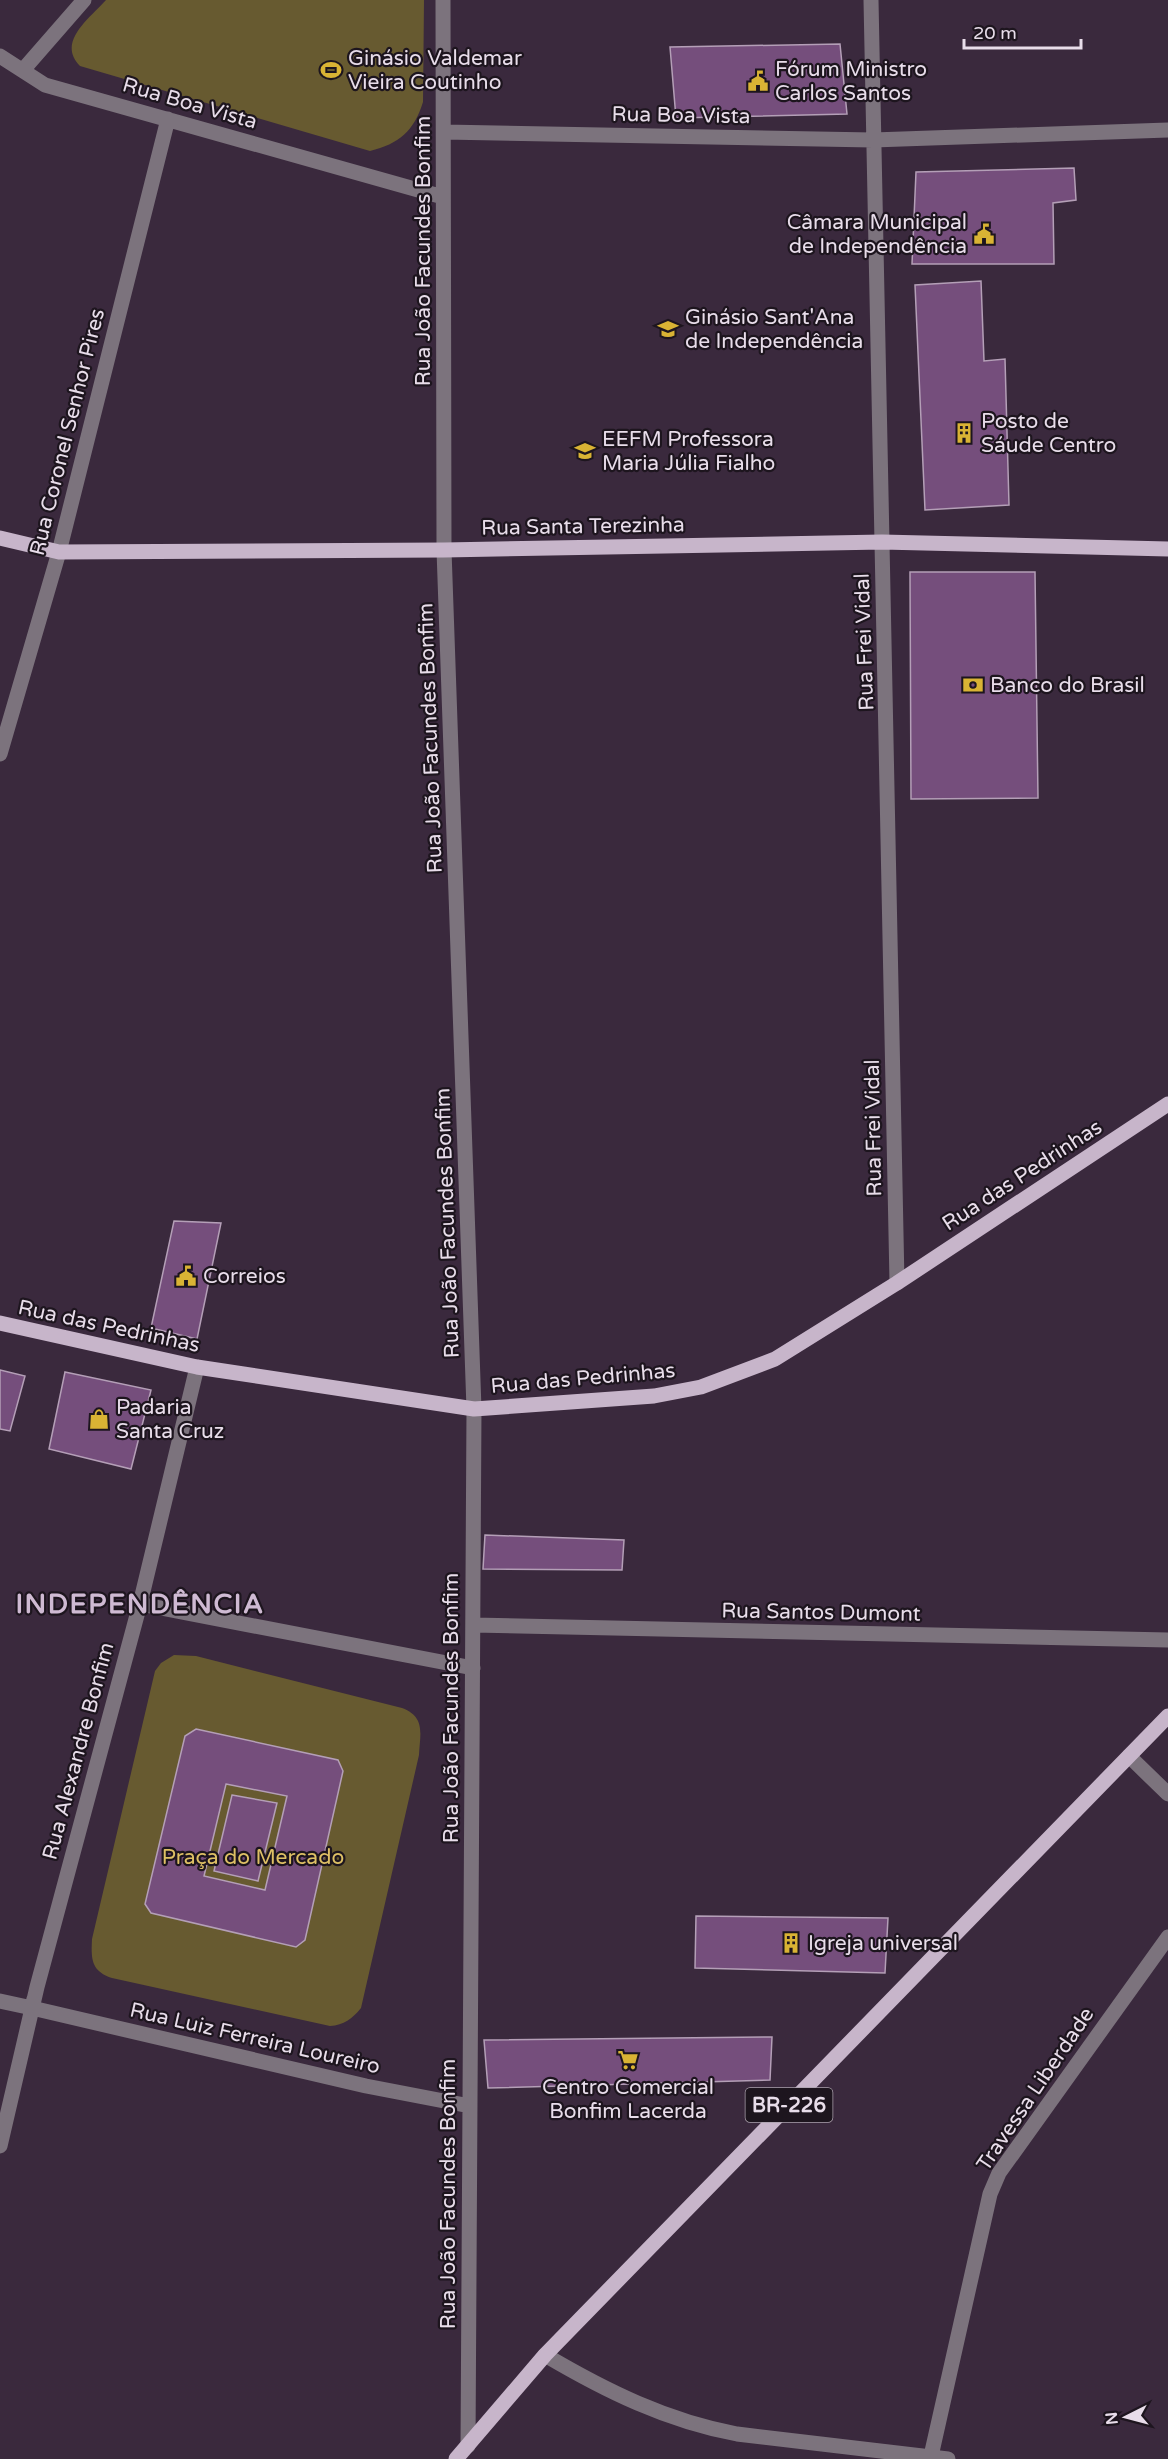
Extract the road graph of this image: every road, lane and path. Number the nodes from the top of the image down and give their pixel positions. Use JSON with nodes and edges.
{"nodes":[{"id":1,"x":84,"y":0,"type":"edge"},
{"id":2,"x":443,"y":0,"type":"edge"},
{"id":3,"x":871,"y":0,"type":"edge"},
{"id":4,"x":0,"y":56,"type":"edge"},
{"id":5,"x":23,"y":70,"type":"junction"},
{"id":6,"x":168,"y":119,"type":"junction"},
{"id":7,"x":1168,"y":130,"type":"edge"},
{"id":8,"x":444,"y":132,"type":"junction"},
{"id":9,"x":873,"y":140,"type":"junction"},
{"id":10,"x":443,"y":197,"type":"junction"},
{"id":11,"x":0,"y":538,"type":"edge"},
{"id":12,"x":882,"y":542,"type":"junction"},
{"id":13,"x":1168,"y":549,"type":"edge"},
{"id":14,"x":444,"y":550,"type":"junction"},
{"id":15,"x":59,"y":552,"type":"junction"},
{"id":16,"x":0,"y":754,"type":"edge"},
{"id":17,"x":1168,"y":1104,"type":"edge"},
{"id":18,"x":897,"y":1283,"type":"junction"},
{"id":19,"x":0,"y":1323,"type":"edge"},
{"id":20,"x":197,"y":1367,"type":"junction"},
{"id":21,"x":474,"y":1409,"type":"junction"},
{"id":22,"x":140,"y":1604,"type":"junction"},
{"id":23,"x":472,"y":1625,"type":"junction"},
{"id":24,"x":1168,"y":1640,"type":"edge"},
{"id":25,"x":472,"y":1668,"type":"junction"},
{"id":26,"x":1168,"y":1716,"type":"edge"},
{"id":27,"x":1129,"y":1756,"type":"junction"},
{"id":28,"x":1166,"y":1787,"type":"edge"},
{"id":29,"x":1168,"y":1937,"type":"edge"},
{"id":30,"x":0,"y":2001,"type":"edge"},
{"id":31,"x":32,"y":2008,"type":"junction"},
{"id":32,"x":470,"y":2106,"type":"junction"},
{"id":33,"x":0,"y":2146,"type":"edge"},
{"id":34,"x":545,"y":2355,"type":"junction"},
{"id":35,"x":468,"y":2446,"type":"junction"},
{"id":36,"x":931,"y":2456,"type":"junction"},
{"id":37,"x":456,"y":2459,"type":"edge"},
{"id":38,"x":948,"y":2459,"type":"edge"}],
"edges":[{"from":1,"to":5,"type":"street"},
{"from":2,"to":8,"type":"street","name":"Rua João Facundes Bonfim"},
{"from":3,"to":9,"type":"street","name":"Rua Frei Vidal"},
{"from":4,"to":5,"type":"street","name":"Rua Boa Vista"},
{"from":5,"to":6,"type":"street","name":"Rua Boa Vista"},
{"from":6,"to":10,"type":"street","name":"Rua Boa Vista"},
{"from":6,"to":15,"type":"street","name":"Rua Coronel Senhor Pires"},
{"from":7,"to":9,"type":"street","name":"Rua Boa Vista"},
{"from":8,"to":9,"type":"street","name":"Rua Boa Vista"},
{"from":8,"to":10,"type":"street","name":"Rua João Facundes Bonfim"},
{"from":9,"to":12,"type":"street","name":"Rua Frei Vidal"},
{"from":10,"to":14,"type":"street","name":"Rua João Facundes Bonfim"},
{"from":11,"to":15,"type":"main road","name":"Rua Santa Terezinha"},
{"from":12,"to":13,"type":"main road","name":"Rua Santa Terezinha"},
{"from":12,"to":14,"type":"main road","name":"Rua Santa Terezinha"},
{"from":12,"to":18,"type":"street","name":"Rua Frei Vidal"},
{"from":14,"to":15,"type":"main road","name":"Rua Santa Terezinha"},
{"from":14,"to":21,"type":"street","name":"Rua João Facundes Bonfim"},
{"from":15,"to":16,"type":"street","name":"Rua Coronel Senhor Pires"},
{"from":17,"to":18,"type":"main road","name":"Rua das Pedrinhas"},
{"from":18,"to":21,"type":"main road","name":"Rua das Pedrinhas"},
{"from":19,"to":20,"type":"main road","name":"Rua das Pedrinhas"},
{"from":20,"to":21,"type":"main road","name":"Rua das Pedrinhas"},
{"from":20,"to":22,"type":"street","name":"Rua Alexandre Bonfim"},
{"from":21,"to":23,"type":"street","name":"Rua João Facundes Bonfim"},
{"from":22,"to":25,"type":"street"},
{"from":22,"to":31,"type":"street","name":"Rua Alexandre Bonfim"},
{"from":23,"to":24,"type":"street","name":"Rua Santos Dumont"},
{"from":23,"to":25,"type":"street","name":"Rua João Facundes Bonfim"},
{"from":25,"to":32,"type":"street","name":"Rua João Facundes Bonfim"},
{"from":26,"to":27,"type":"main road","number":"BR-226"},
{"from":27,"to":28,"type":"street"},
{"from":27,"to":34,"type":"main road","number":"BR-226"},
{"from":29,"to":36,"type":"street","name":"Travessa Liberdade"},
{"from":30,"to":31,"type":"street","name":"Rua Luiz Ferreira Loureiro"},
{"from":31,"to":32,"type":"street","name":"Rua Luiz Ferreira Loureiro"},
{"from":31,"to":33,"type":"street","name":"Rua Alexandre Bonfim"},
{"from":32,"to":35,"type":"street","name":"Rua João Facundes Bonfim"},
{"from":34,"to":35,"type":"main road","number":"BR-226"},
{"from":34,"to":36,"type":"street"},
{"from":35,"to":37,"type":"main road","number":"BR-226"},
{"from":36,"to":38,"type":"street"}]}
